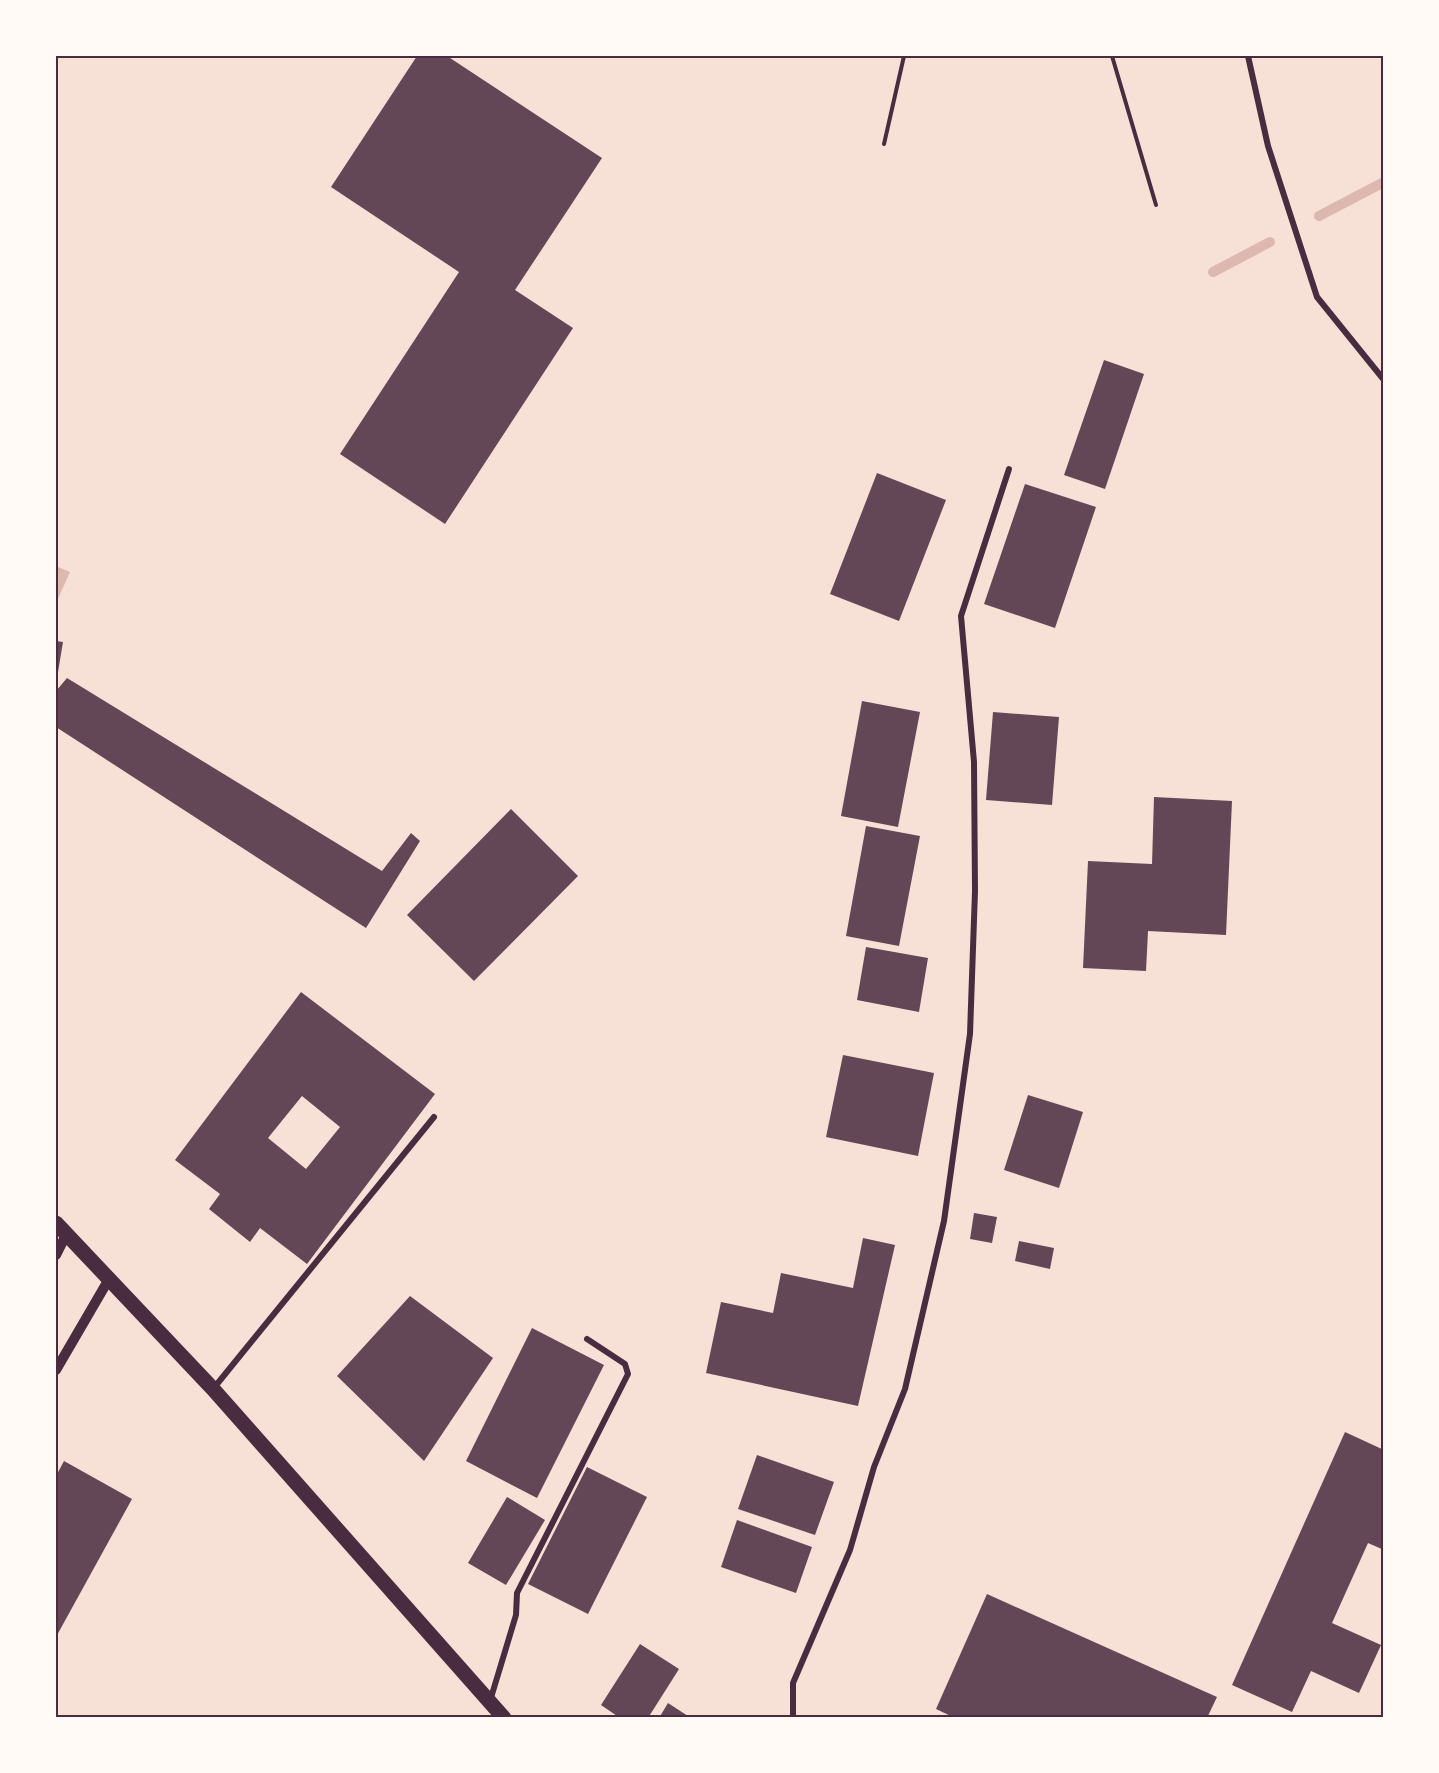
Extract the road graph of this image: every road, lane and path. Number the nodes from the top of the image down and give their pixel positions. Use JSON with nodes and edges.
{"nodes":[{"id":1,"x":904,"y":56,"type":"edge"},
{"id":2,"x":1112,"y":56,"type":"edge"},
{"id":3,"x":1248,"y":56,"type":"edge"},
{"id":4,"x":884,"y":144,"type":"dead end"},
{"id":5,"x":1156,"y":205,"type":"dead end"},
{"id":6,"x":1383,"y":380,"type":"edge"},
{"id":7,"x":1009,"y":469,"type":"dead end"},
{"id":8,"x":434,"y":1117,"type":"dead end"},
{"id":9,"x":61,"y":1229,"type":"edge"},
{"id":10,"x":56,"y":1255,"type":"edge"},
{"id":11,"x":109,"y":1279,"type":"junction"},
{"id":12,"x":587,"y":1339,"type":"dead end"},
{"id":13,"x":56,"y":1370,"type":"edge"},
{"id":14,"x":213,"y":1389,"type":"junction"},
{"id":15,"x":490,"y":1701,"type":"junction"},
{"id":16,"x":504,"y":1718,"type":"edge"},
{"id":17,"x":793,"y":1718,"type":"edge"}],
"edges":[{"from":1,"to":4,"type":"path"},
{"from":2,"to":5,"type":"path"},
{"from":3,"to":6,"type":"street"},
{"from":7,"to":17,"type":"street"},
{"from":8,"to":14,"type":"street"},
{"from":9,"to":10,"type":"street"},
{"from":9,"to":11,"type":"main road"},
{"from":11,"to":13,"type":"street"},
{"from":11,"to":14,"type":"main road"},
{"from":12,"to":15,"type":"street"},
{"from":14,"to":15,"type":"main road"},
{"from":15,"to":16,"type":"main road"}]}
